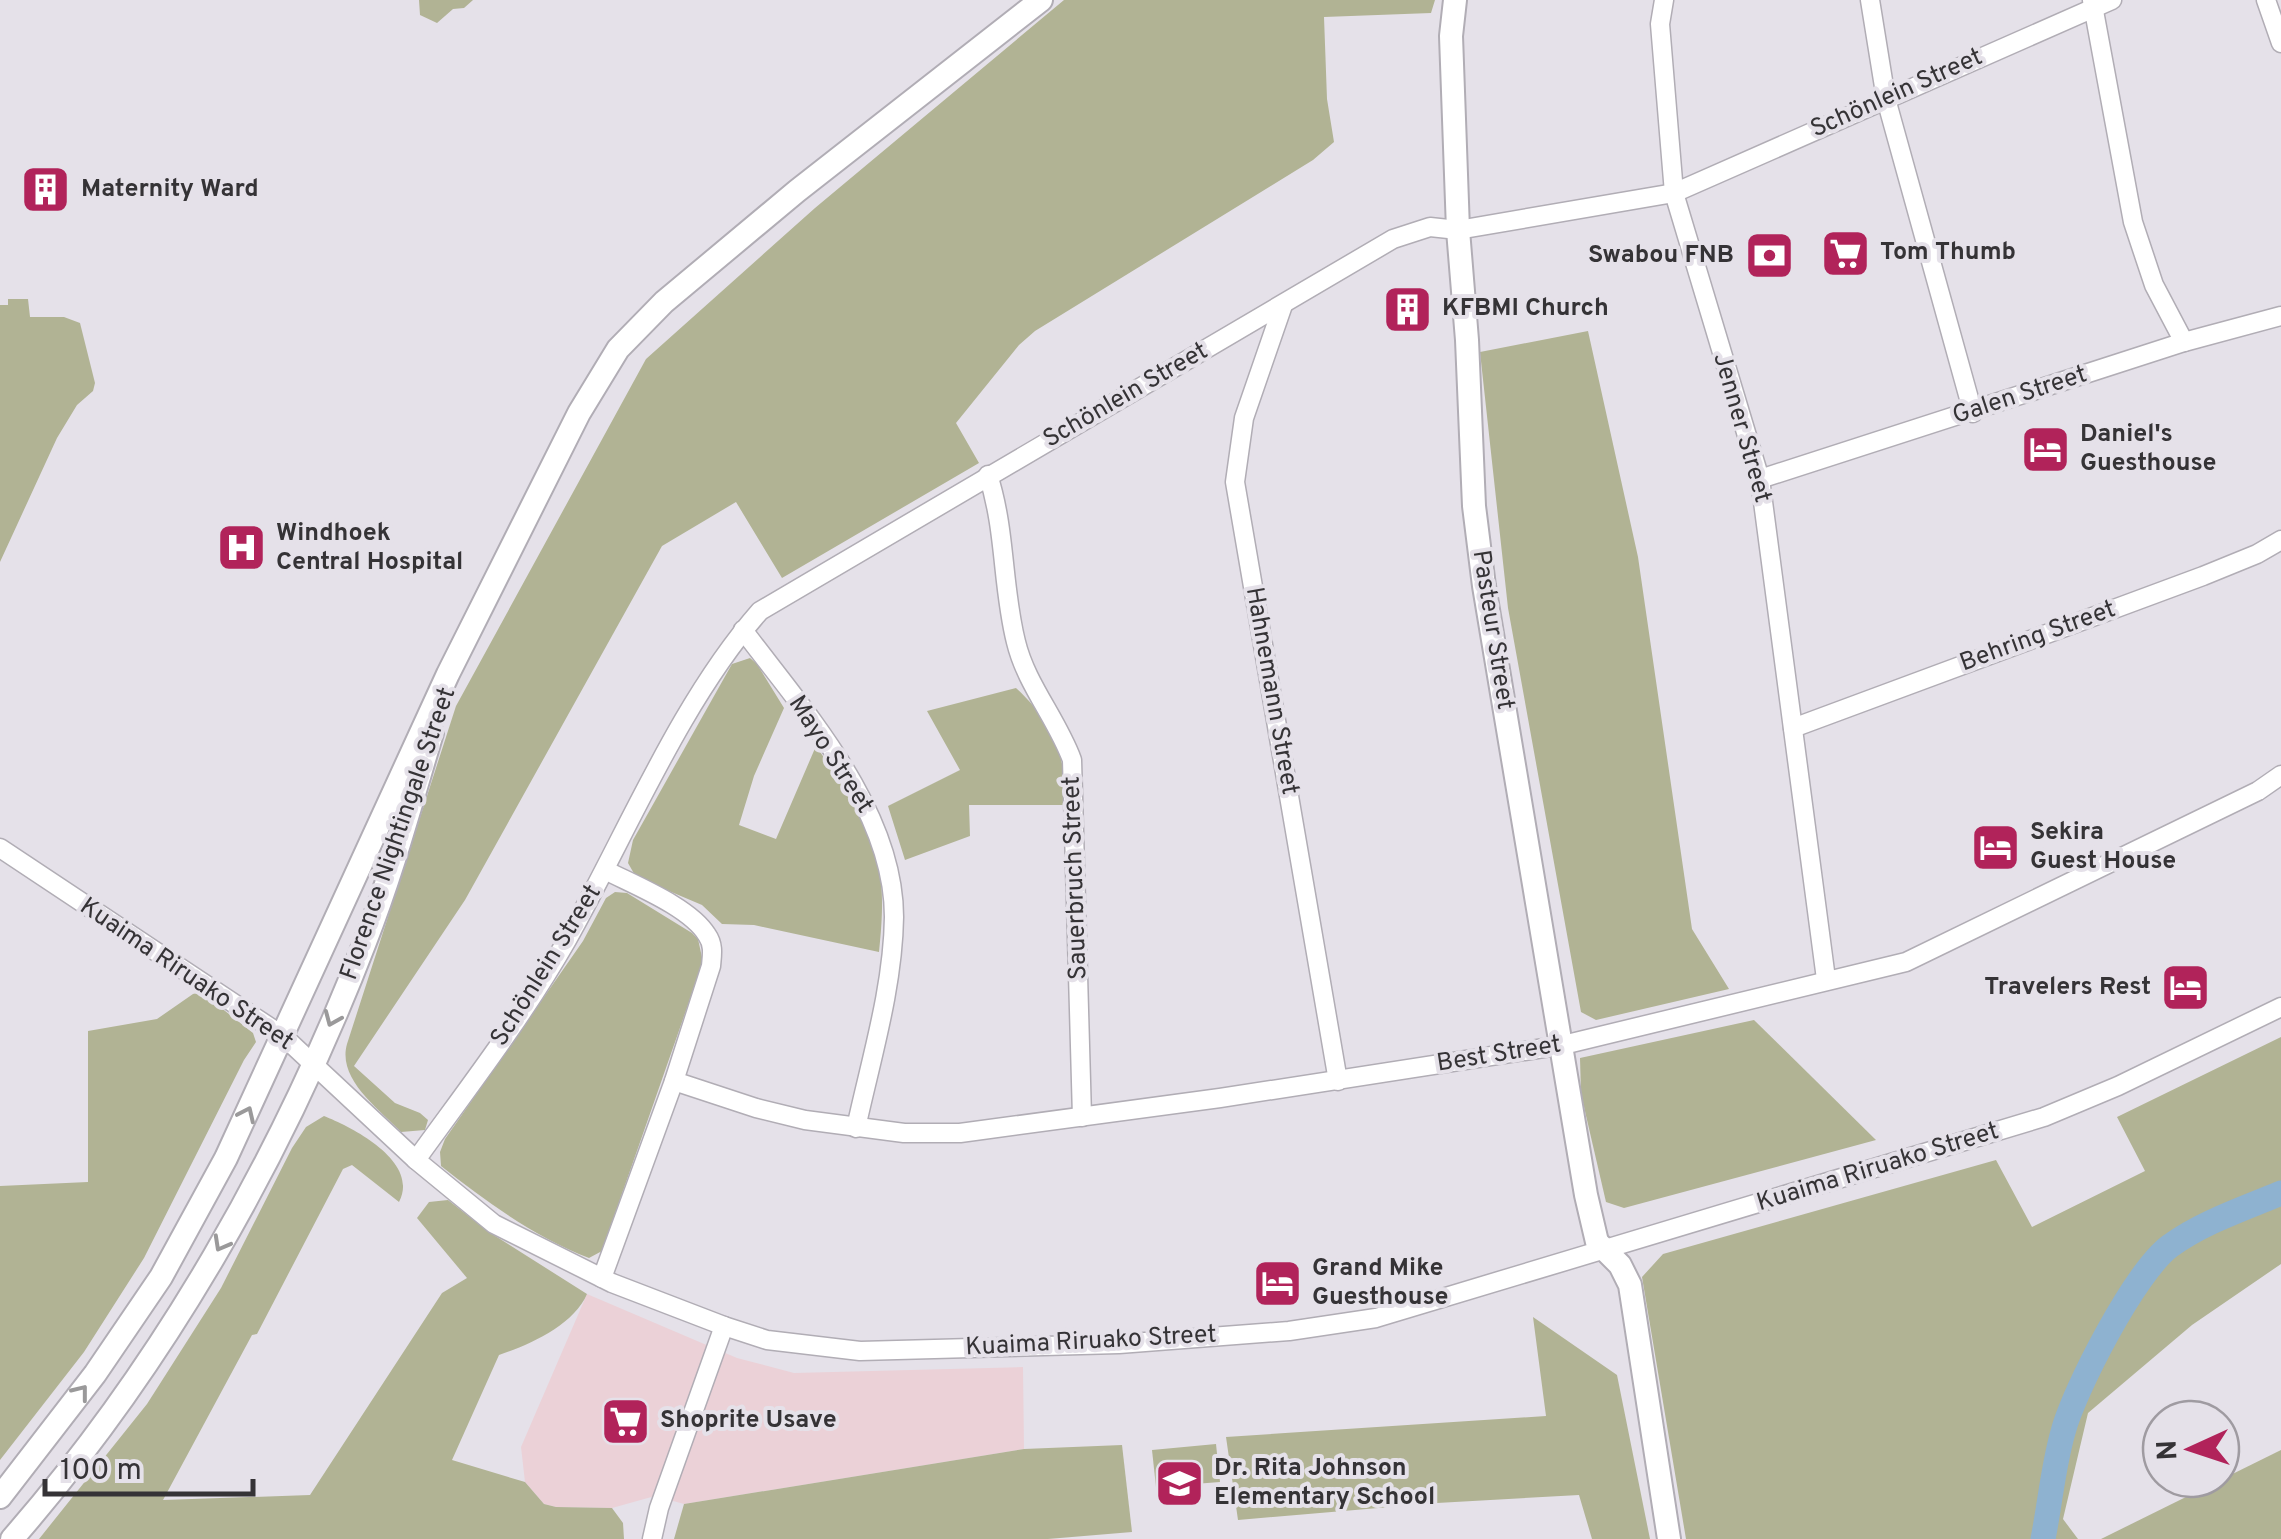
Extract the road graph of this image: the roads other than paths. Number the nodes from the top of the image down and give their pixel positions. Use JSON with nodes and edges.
{"nodes":[{"id":1,"x":1042,"y":0,"type":"edge"},
{"id":2,"x":1455,"y":0,"type":"edge"},
{"id":3,"x":1664,"y":0,"type":"edge"},
{"id":4,"x":1870,"y":0,"type":"edge"},
{"id":5,"x":2112,"y":0,"type":"edge"},
{"id":6,"x":2266,"y":0,"type":"edge"},
{"id":7,"x":2092,"y":4,"type":"edge"},
{"id":8,"x":2281,"y":43,"type":"edge"},
{"id":9,"x":972,"y":56,"type":"junction"},
{"id":10,"x":1886,"y":99,"type":"junction"},
{"id":11,"x":1674,"y":193,"type":"junction"},
{"id":12,"x":1458,"y":230,"type":"junction"},
{"id":13,"x":1283,"y":305,"type":"junction"},
{"id":14,"x":2281,"y":316,"type":"edge"},
{"id":15,"x":2184,"y":342,"type":"junction"},
{"id":16,"x":1973,"y":412,"type":"junction"},
{"id":17,"x":988,"y":475,"type":"junction"},
{"id":18,"x":1760,"y":478,"type":"junction"},
{"id":19,"x":2281,"y":540,"type":"edge"},
{"id":20,"x":744,"y":630,"type":"junction"},
{"id":21,"x":1793,"y":728,"type":"junction"},
{"id":22,"x":2281,"y":775,"type":"edge"},
{"id":23,"x":0,"y":848,"type":"edge"},
{"id":24,"x":605,"y":870,"type":"junction"},
{"id":25,"x":1826,"y":979,"type":"junction"},
{"id":26,"x":2281,"y":1006,"type":"edge"},
{"id":27,"x":282,"y":1036,"type":"junction"},
{"id":28,"x":1563,"y":1045,"type":"junction"},
{"id":29,"x":313,"y":1064,"type":"junction"},
{"id":30,"x":1338,"y":1081,"type":"junction"},
{"id":31,"x":674,"y":1082,"type":"junction"},
{"id":32,"x":1082,"y":1117,"type":"junction"},
{"id":33,"x":856,"y":1128,"type":"junction"},
{"id":34,"x":416,"y":1160,"type":"junction"},
{"id":35,"x":1604,"y":1251,"type":"junction"},
{"id":36,"x":602,"y":1278,"type":"junction"},
{"id":37,"x":724,"y":1326,"type":"junction"},
{"id":38,"x":0,"y":1497,"type":"edge"},
{"id":39,"x":12,"y":1539,"type":"edge"},
{"id":40,"x":652,"y":1539,"type":"edge"},
{"id":41,"x":1669,"y":1539,"type":"edge"}],
"edges":[{"from":1,"to":9,"type":"main road","name":"Florence Nightingale Street"},
{"from":2,"to":12,"type":"main road","name":"Pasteur Street"},
{"from":3,"to":11,"type":"street","name":"Jenner Street"},
{"from":4,"to":10,"type":"street"},
{"from":5,"to":7,"type":"street","name":"Schönlein Street"},
{"from":6,"to":8,"type":"street"},
{"from":7,"to":10,"type":"street","name":"Schönlein Street"},
{"from":7,"to":15,"type":"street"},
{"from":9,"to":27,"type":"main road","name":"Florence Nightingale Street"},
{"from":9,"to":29,"type":"main road","name":"Florence Nightingale Street","one_way":true},
{"from":10,"to":11,"type":"street","name":"Schönlein Street"},
{"from":10,"to":16,"type":"street"},
{"from":11,"to":12,"type":"street","name":"Schönlein Street"},
{"from":11,"to":18,"type":"street","name":"Jenner Street"},
{"from":12,"to":13,"type":"street","name":"Schönlein Street"},
{"from":12,"to":28,"type":"main road","name":"Pasteur Street"},
{"from":13,"to":17,"type":"street","name":"Schönlein Street"},
{"from":13,"to":30,"type":"street","name":"Hahnemann Street"},
{"from":14,"to":15,"type":"street","name":"Galen Street"},
{"from":15,"to":16,"type":"street","name":"Galen Street"},
{"from":16,"to":18,"type":"street","name":"Galen Street"},
{"from":17,"to":20,"type":"street","name":"Schönlein Street"},
{"from":17,"to":32,"type":"street","name":"Sauerbruch Street"},
{"from":18,"to":21,"type":"street","name":"Jenner Street"},
{"from":19,"to":21,"type":"street","name":"Behring Street"},
{"from":20,"to":24,"type":"street","name":"Schönlein Street"},
{"from":20,"to":33,"type":"street","name":"Mayo Street"},
{"from":21,"to":25,"type":"street","name":"Jenner Street"},
{"from":22,"to":25,"type":"street","name":"Best Street"},
{"from":23,"to":27,"type":"street","name":"Kuaima Riruako Street"},
{"from":24,"to":31,"type":"street"},
{"from":24,"to":34,"type":"street","name":"Schönlein Street"},
{"from":25,"to":28,"type":"street","name":"Best Street"},
{"from":26,"to":35,"type":"street","name":"Kuaima Riruako Street"},
{"from":27,"to":29,"type":"street","name":"Kuaima Riruako Street"},
{"from":38,"to":27,"type":"main road","name":"Florence Nightingale Street","one_way":true},
{"from":28,"to":30,"type":"street","name":"Best Street"},
{"from":28,"to":35,"type":"main road","name":"Pasteur Street"},
{"from":29,"to":34,"type":"street","name":"Kuaima Riruako Street"},
{"from":29,"to":39,"type":"main road","name":"Florence Nightingale Street","one_way":true},
{"from":30,"to":32,"type":"street","name":"Best Street"},
{"from":31,"to":33,"type":"street","name":"Best Street"},
{"from":31,"to":36,"type":"street"},
{"from":32,"to":33,"type":"street","name":"Best Street"},
{"from":34,"to":36,"type":"street","name":"Kuaima Riruako Street"},
{"from":35,"to":37,"type":"street","name":"Kuaima Riruako Street"},
{"from":35,"to":41,"type":"main road","name":"Pasteur Street"},
{"from":36,"to":37,"type":"street","name":"Kuaima Riruako Street"},
{"from":37,"to":40,"type":"street"}]}
